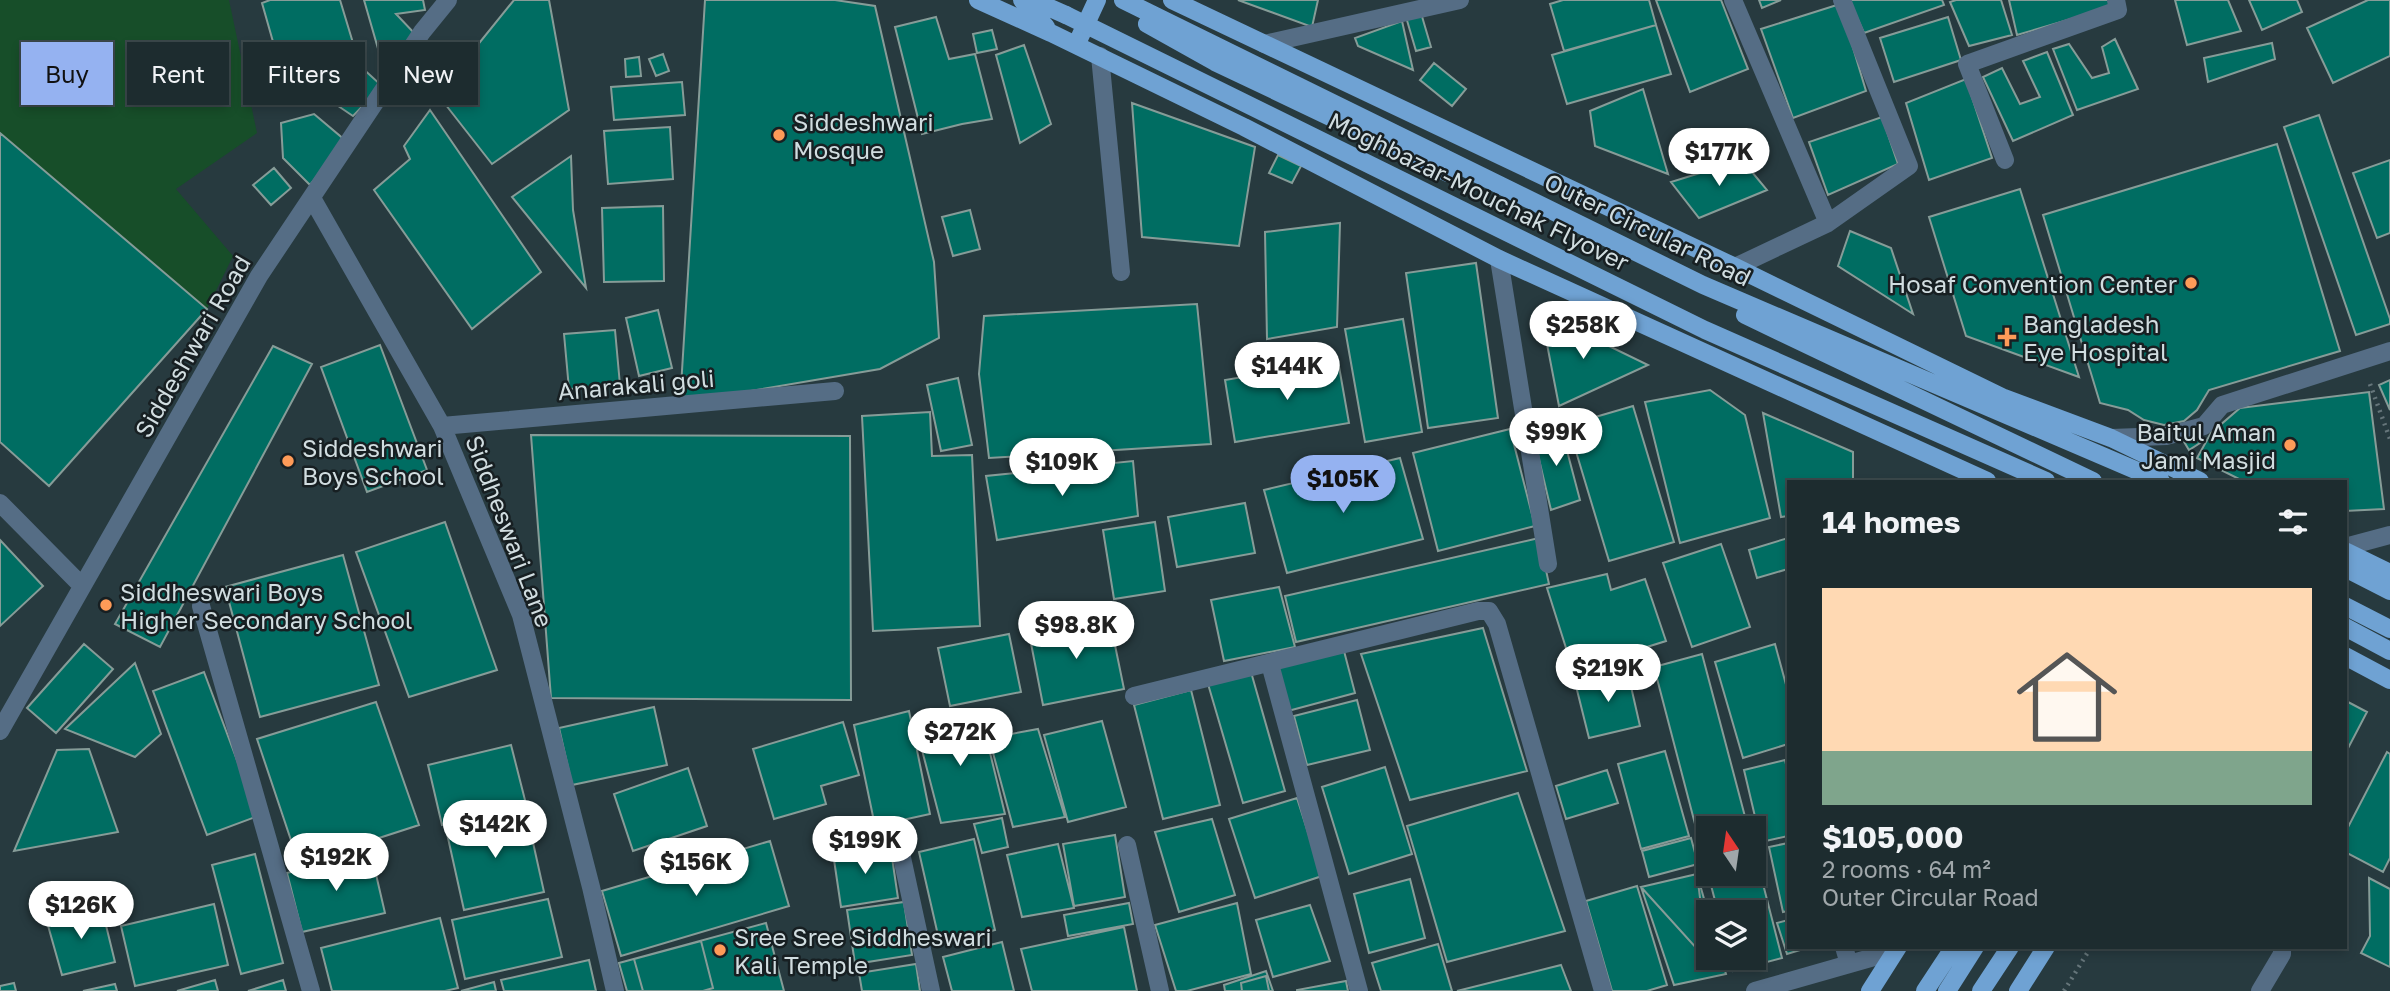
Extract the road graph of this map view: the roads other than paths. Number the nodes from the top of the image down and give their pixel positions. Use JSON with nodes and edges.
{"nodes":[{"id":1,"x":448,"y":0,"type":"edge"},
{"id":2,"x":978,"y":0,"type":"edge"},
{"id":3,"x":1022,"y":0,"type":"edge"},
{"id":4,"x":1032,"y":0,"type":"edge"},
{"id":5,"x":1051,"y":0,"type":"edge"},
{"id":6,"x":1097,"y":0,"type":"edge"},
{"id":7,"x":1113,"y":0,"type":"edge"},
{"id":8,"x":1123,"y":0,"type":"edge"},
{"id":9,"x":1172,"y":0,"type":"edge"},
{"id":10,"x":1461,"y":0,"type":"edge"},
{"id":11,"x":1734,"y":0,"type":"edge"},
{"id":12,"x":1842,"y":0,"type":"edge"},
{"id":13,"x":2116,"y":0,"type":"edge"},
{"id":14,"x":1066,"y":15,"type":"junction"},
{"id":15,"x":1051,"y":33,"type":"junction"},
{"id":16,"x":1264,"y":44,"type":"junction"},
{"id":17,"x":1077,"y":45,"type":"junction"},
{"id":18,"x":1100,"y":56,"type":"junction"},
{"id":19,"x":2005,"y":160,"type":"dead end"},
{"id":20,"x":312,"y":198,"type":"junction"},
{"id":21,"x":1828,"y":223,"type":"junction"},
{"id":22,"x":1499,"y":260,"type":"junction"},
{"id":23,"x":1735,"y":267,"type":"junction"},
{"id":24,"x":1121,"y":272,"type":"dead end"},
{"id":25,"x":2390,"y":351,"type":"edge"},
{"id":26,"x":835,"y":391,"type":"dead end"},
{"id":27,"x":442,"y":426,"type":"junction"},
{"id":28,"x":2111,"y":438,"type":"junction"},
{"id":29,"x":2141,"y":476,"type":"edge"},
{"id":30,"x":2192,"y":479,"type":"edge"},
{"id":31,"x":1985,"y":480,"type":"edge"},
{"id":32,"x":2044,"y":480,"type":"edge"},
{"id":33,"x":2091,"y":480,"type":"edge"},
{"id":34,"x":0,"y":503,"type":"edge"},
{"id":35,"x":2390,"y":535,"type":"edge"},
{"id":36,"x":2347,"y":548,"type":"edge"},
{"id":37,"x":2347,"y":550,"type":"edge"},
{"id":38,"x":1548,"y":564,"type":"dead end"},
{"id":39,"x":2347,"y":569,"type":"edge"},
{"id":40,"x":2390,"y":573,"type":"edge"},
{"id":41,"x":82,"y":586,"type":"junction"},
{"id":42,"x":2390,"y":591,"type":"edge"},
{"id":43,"x":201,"y":606,"type":"dead end"},
{"id":44,"x":2347,"y":607,"type":"edge"},
{"id":45,"x":2347,"y":628,"type":"edge"},
{"id":46,"x":2390,"y":629,"type":"edge"},
{"id":47,"x":2390,"y":651,"type":"edge"},
{"id":48,"x":2347,"y":657,"type":"edge"},
{"id":49,"x":1270,"y":664,"type":"junction"},
{"id":50,"x":2390,"y":680,"type":"edge"},
{"id":51,"x":1134,"y":696,"type":"dead end"},
{"id":52,"x":0,"y":731,"type":"edge"},
{"id":53,"x":899,"y":844,"type":"dead end"},
{"id":54,"x":1127,"y":845,"type":"dead end"},
{"id":55,"x":1897,"y":949,"type":"edge"},
{"id":56,"x":1953,"y":949,"type":"edge"},
{"id":57,"x":1974,"y":949,"type":"edge"},
{"id":58,"x":2009,"y":949,"type":"edge"},
{"id":59,"x":2045,"y":949,"type":"edge"},
{"id":60,"x":2282,"y":949,"type":"edge"},
{"id":61,"x":1847,"y":955,"type":"edge"},
{"id":62,"x":311,"y":991,"type":"edge"},
{"id":63,"x":615,"y":991,"type":"edge"},
{"id":64,"x":931,"y":991,"type":"edge"},
{"id":65,"x":1160,"y":991,"type":"edge"},
{"id":66,"x":1359,"y":991,"type":"edge"},
{"id":67,"x":1603,"y":991,"type":"edge"},
{"id":68,"x":1755,"y":991,"type":"edge"},
{"id":69,"x":1870,"y":991,"type":"edge"},
{"id":70,"x":1925,"y":991,"type":"edge"},
{"id":71,"x":1947,"y":991,"type":"edge"},
{"id":72,"x":1981,"y":991,"type":"edge"},
{"id":73,"x":2018,"y":991,"type":"edge"},
{"id":74,"x":2260,"y":991,"type":"edge"}],
"edges":[{"from":1,"to":20,"type":"street","name":"Siddeshwari Road"},
{"from":2,"to":15,"type":"main road"},
{"from":3,"to":15,"type":"main road"},
{"from":4,"to":14,"type":"main road"},
{"from":5,"to":14,"type":"main road","name":"Moghbazar-Mouchak Flyover"},
{"from":6,"to":17,"type":"main road"},
{"from":7,"to":33,"type":"main road","name":"Moghbazar-Mouchak Flyover"},
{"from":8,"to":29,"type":"main road","name":"Outer Circular Road"},
{"from":9,"to":16,"type":"main road","name":"Outer Circular Road"},
{"from":10,"to":16,"type":"street"},
{"from":11,"to":21,"type":"street"},
{"from":12,"to":21,"type":"street"},
{"from":13,"to":19,"type":"street"},
{"from":14,"to":32,"type":"main road","name":"Moghbazar-Mouchak Flyover","bridge":true},
{"from":15,"to":17,"type":"main road"},
{"from":16,"to":23,"type":"main road","name":"Outer Circular Road"},
{"from":17,"to":18,"type":"main road"},
{"from":18,"to":22,"type":"main road"},
{"from":18,"to":24,"type":"street"},
{"from":20,"to":27,"type":"street","name":"Siddheswari Lane"},
{"from":20,"to":41,"type":"street","name":"Siddeshwari Road"},
{"from":21,"to":23,"type":"street"},
{"from":22,"to":31,"type":"main road"},
{"from":22,"to":38,"type":"street"},
{"from":23,"to":28,"type":"main road","name":"Outer Circular Road"},
{"from":25,"to":28,"type":"street"},
{"from":26,"to":27,"type":"street","name":"Anarakali goli"},
{"from":27,"to":63,"type":"street","name":"Siddheswari Lane"},
{"from":28,"to":30,"type":"main road","name":"Outer Circular Road"},
{"from":34,"to":41,"type":"street"},
{"from":35,"to":36,"type":"street"},
{"from":37,"to":40,"type":"main road"},
{"from":39,"to":42,"type":"main road"},
{"from":41,"to":52,"type":"street","name":"Siddeshwari Road"},
{"from":43,"to":62,"type":"street"},
{"from":44,"to":46,"type":"main road"},
{"from":45,"to":47,"type":"main road"},
{"from":48,"to":50,"type":"main road"},
{"from":49,"to":51,"type":"street"},
{"from":49,"to":66,"type":"street"},
{"from":49,"to":67,"type":"street"},
{"from":53,"to":64,"type":"street"},
{"from":54,"to":65,"type":"street"},
{"from":55,"to":61,"type":"street"},
{"from":55,"to":69,"type":"main road"},
{"from":56,"to":70,"type":"main road"},
{"from":57,"to":71,"type":"main road"},
{"from":58,"to":72,"type":"main road"},
{"from":59,"to":73,"type":"main road"},
{"from":60,"to":74,"type":"street"},
{"from":61,"to":68,"type":"street"}]}
